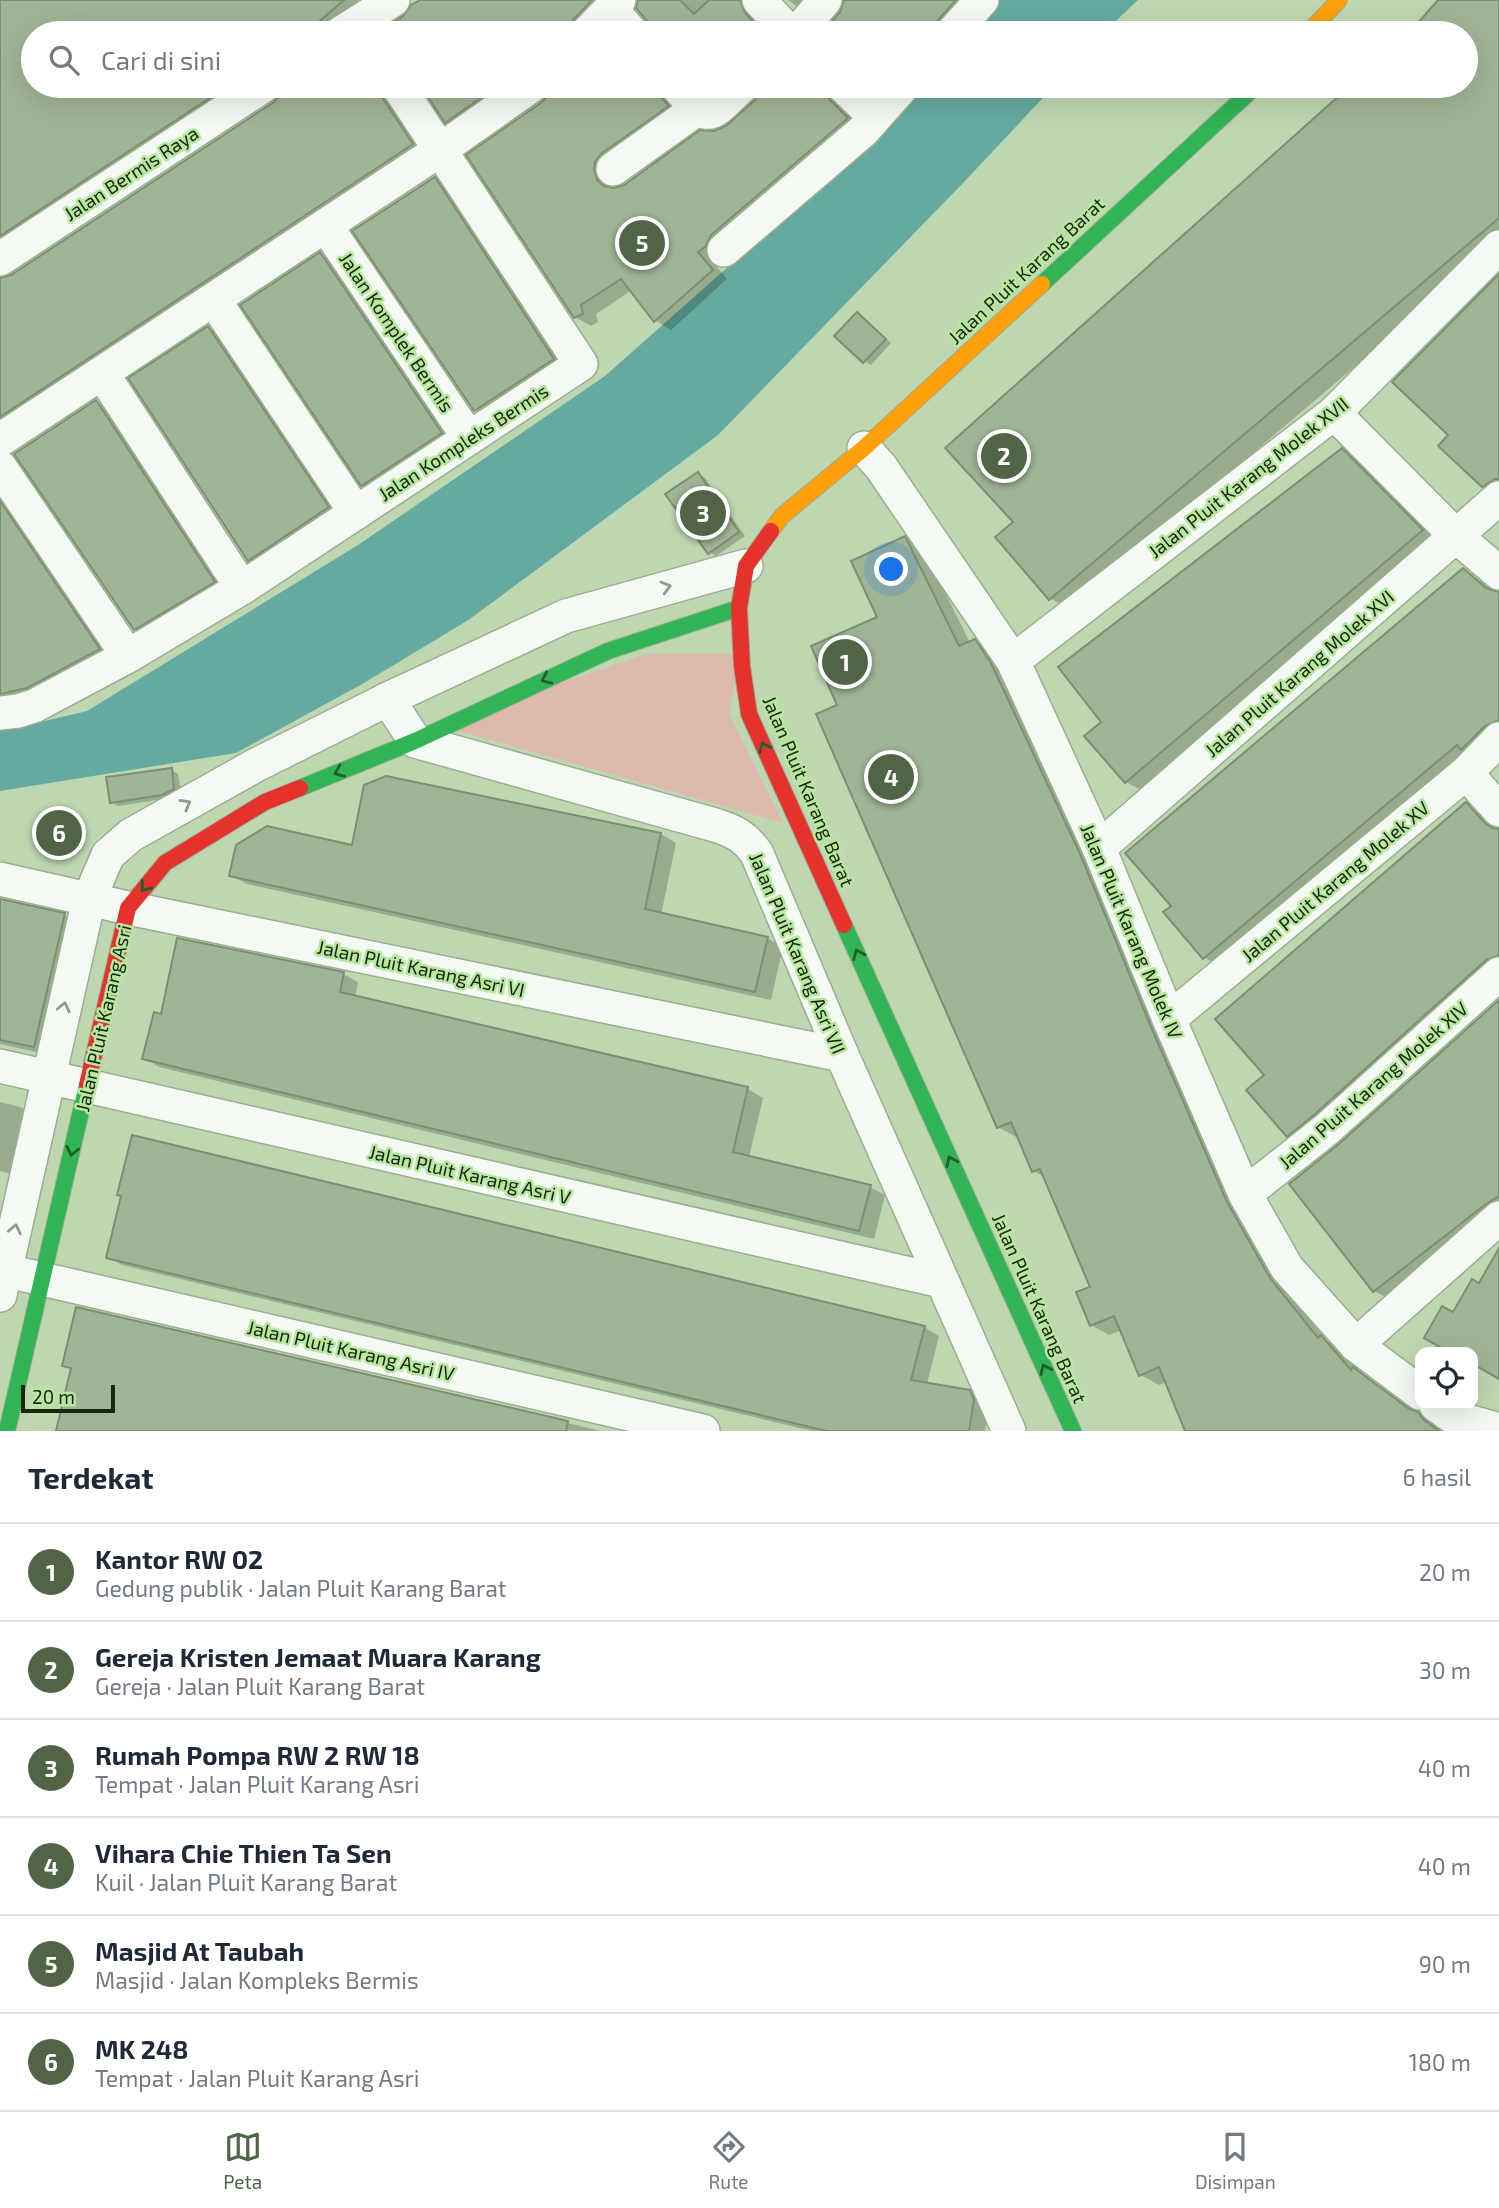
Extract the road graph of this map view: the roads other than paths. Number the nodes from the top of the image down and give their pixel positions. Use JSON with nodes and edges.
{"nodes":[{"id":1,"x":393,"y":0,"type":"edge"},
{"id":2,"x":759,"y":0,"type":"edge"},
{"id":3,"x":825,"y":0,"type":"edge"},
{"id":4,"x":982,"y":0,"type":"edge"},
{"id":5,"x":1339,"y":0,"type":"edge"},
{"id":6,"x":366,"y":21,"type":"edge"},
{"id":7,"x":779,"y":21,"type":"edge"},
{"id":8,"x":807,"y":21,"type":"edge"},
{"id":9,"x":963,"y":21,"type":"edge"},
{"id":10,"x":1319,"y":21,"type":"edge"},
{"id":11,"x":245,"y":98,"type":"edge"},
{"id":12,"x":406,"y":98,"type":"edge"},
{"id":13,"x":514,"y":98,"type":"edge"},
{"id":14,"x":686,"y":98,"type":"edge"},
{"id":15,"x":688,"y":98,"type":"edge"},
{"id":16,"x":729,"y":98,"type":"edge"},
{"id":17,"x":855,"y":98,"type":"edge"},
{"id":18,"x":891,"y":98,"type":"edge"},
{"id":19,"x":1243,"y":98,"type":"edge"},
{"id":20,"x":874,"y":116,"type":"junction"},
{"id":21,"x":440,"y":150,"type":"junction"},
{"id":22,"x":613,"y":169,"type":"dead end"},
{"id":23,"x":326,"y":226,"type":"junction"},
{"id":24,"x":1499,"y":247,"type":"edge"},
{"id":25,"x":724,"y":250,"type":"dead end"},
{"id":26,"x":0,"y":259,"type":"edge"},
{"id":27,"x":214,"y":300,"type":"junction"},
{"id":28,"x":102,"y":373,"type":"junction"},
{"id":29,"x":1334,"y":413,"type":"junction"},
{"id":30,"x":469,"y":438,"type":"junction"},
{"id":31,"x":0,"y":440,"type":"edge"},
{"id":32,"x":864,"y":448,"type":"junction"},
{"id":33,"x":0,"y":467,"type":"edge"},
{"id":34,"x":1499,"y":498,"type":"edge"},
{"id":35,"x":356,"y":513,"type":"junction"},
{"id":36,"x":1456,"y":536,"type":"junction"},
{"id":37,"x":746,"y":566,"type":"junction"},
{"id":38,"x":1499,"y":573,"type":"edge"},
{"id":39,"x":242,"y":588,"type":"junction"},
{"id":40,"x":739,"y":608,"type":"junction"},
{"id":41,"x":128,"y":656,"type":"junction"},
{"id":42,"x":1013,"y":661,"type":"junction"},
{"id":43,"x":388,"y":699,"type":"junction"},
{"id":44,"x":0,"y":713,"type":"edge"},
{"id":45,"x":1499,"y":739,"type":"edge"},
{"id":46,"x":415,"y":741,"type":"junction"},
{"id":47,"x":1466,"y":773,"type":"junction"},
{"id":48,"x":1499,"y":810,"type":"edge"},
{"id":49,"x":1099,"y":848,"type":"junction"},
{"id":50,"x":0,"y":879,"type":"edge"},
{"id":51,"x":89,"y":899,"type":"junction"},
{"id":52,"x":128,"y":908,"type":"junction"},
{"id":53,"x":1499,"y":974,"type":"edge"},
{"id":54,"x":1169,"y":1019,"type":"junction"},
{"id":55,"x":842,"y":1055,"type":"junction"},
{"id":56,"x":0,"y":1066,"type":"edge"},
{"id":57,"x":47,"y":1077,"type":"junction"},
{"id":58,"x":88,"y":1087,"type":"junction"},
{"id":59,"x":1245,"y":1194,"type":"junction"},
{"id":60,"x":1499,"y":1219,"type":"edge"},
{"id":61,"x":2,"y":1279,"type":"edge"},
{"id":62,"x":42,"y":1279,"type":"junction"},
{"id":63,"x":941,"y":1281,"type":"junction"},
{"id":64,"x":1356,"y":1345,"type":"junction"},
{"id":65,"x":1415,"y":1389,"type":"edge"},
{"id":66,"x":1443,"y":1410,"type":"edge"},
{"id":67,"x":1499,"y":1430,"type":"edge"},
{"id":68,"x":7,"y":1431,"type":"edge"},
{"id":69,"x":703,"y":1431,"type":"edge"},
{"id":70,"x":1009,"y":1431,"type":"edge"},
{"id":71,"x":1073,"y":1431,"type":"edge"}],
"edges":[{"from":1,"to":6,"type":"street"},
{"from":2,"to":7,"type":"street"},
{"from":3,"to":8,"type":"street"},
{"from":4,"to":9,"type":"street"},
{"from":5,"to":10,"type":"street"},
{"from":11,"to":26,"type":"street","name":"Jalan Bermis Raya"},
{"from":12,"to":21,"type":"street"},
{"from":13,"to":21,"type":"street"},
{"from":14,"to":22,"type":"street"},
{"from":15,"to":16,"type":"street"},
{"from":17,"to":20,"type":"street"},
{"from":18,"to":20,"type":"street"},
{"from":19,"to":32,"type":"street","name":"Jalan Pluit Karang Barat"},
{"from":20,"to":25,"type":"street"},
{"from":21,"to":23,"type":"street"},
{"from":21,"to":30,"type":"street","name":"Jalan Kompleks Bermis"},
{"from":23,"to":27,"type":"street"},
{"from":23,"to":30,"type":"street","name":"Jalan Komplek Bermis"},
{"from":24,"to":29,"type":"street","name":"Jalan Pluit Karang Molek XVII"},
{"from":27,"to":28,"type":"street"},
{"from":27,"to":35,"type":"street"},
{"from":28,"to":31,"type":"street"},
{"from":28,"to":39,"type":"street"},
{"from":29,"to":36,"type":"street"},
{"from":29,"to":42,"type":"street","name":"Jalan Pluit Karang Molek XVII"},
{"from":30,"to":35,"type":"street","name":"Jalan Kompleks Bermis"},
{"from":32,"to":37,"type":"street","name":"Jalan Pluit Karang Barat"},
{"from":32,"to":42,"type":"street","name":"Jalan Pluit Karang Molek IV"},
{"from":33,"to":41,"type":"street"},
{"from":34,"to":36,"type":"street","name":"Jalan Pluit Karang Molek XVI"},
{"from":35,"to":39,"type":"street","name":"Jalan Kompleks Bermis"},
{"from":36,"to":38,"type":"street"},
{"from":36,"to":49,"type":"street","name":"Jalan Pluit Karang Molek XVI"},
{"from":37,"to":40,"type":"street","name":"Jalan Pluit Karang Barat"},
{"from":43,"to":37,"type":"street","one_way":true},
{"from":39,"to":41,"type":"street","name":"Jalan Kompleks Bermis"},
{"from":40,"to":46,"type":"street","name":"Jalan Pluit Karang Asri","one_way":true},
{"from":71,"to":40,"type":"street","name":"Jalan Pluit Karang Barat","one_way":true},
{"from":41,"to":44,"type":"street","name":"Jalan Kompleks Bermis"},
{"from":42,"to":49,"type":"street","name":"Jalan Pluit Karang Molek IV"},
{"from":43,"to":46,"type":"street"},
{"from":51,"to":43,"type":"street","one_way":true},
{"from":45,"to":47,"type":"street","name":"Jalan Pluit Karang Molek XV"},
{"from":46,"to":52,"type":"street","name":"Jalan Pluit Karang Asri","one_way":true},
{"from":46,"to":55,"type":"street","name":"Jalan Pluit Karang Asri VII"},
{"from":47,"to":48,"type":"street"},
{"from":47,"to":54,"type":"street","name":"Jalan Pluit Karang Molek XV"},
{"from":49,"to":54,"type":"street","name":"Jalan Pluit Karang Molek IV"},
{"from":50,"to":51,"type":"street","name":"Jalan Pluit Karang Asri VI"},
{"from":51,"to":52,"type":"street","name":"Jalan Pluit Karang Asri VI"},
{"from":57,"to":51,"type":"street","one_way":true},
{"from":52,"to":55,"type":"street","name":"Jalan Pluit Karang Asri VI"},
{"from":52,"to":58,"type":"street","name":"Jalan Pluit Karang Asri"},
{"from":53,"to":59,"type":"street","name":"Jalan Pluit Karang Molek XIV"},
{"from":54,"to":59,"type":"street","name":"Jalan Pluit Karang Molek IV"},
{"from":55,"to":63,"type":"street","name":"Jalan Pluit Karang Asri VII"},
{"from":56,"to":57,"type":"street","name":"Jalan Pluit Karang Asri V"},
{"from":57,"to":58,"type":"street","name":"Jalan Pluit Karang Asri V"},
{"from":61,"to":57,"type":"street","one_way":true},
{"from":58,"to":62,"type":"street","name":"Jalan Pluit Karang Asri","one_way":true},
{"from":58,"to":63,"type":"street","name":"Jalan Pluit Karang Asri V"},
{"from":59,"to":64,"type":"street","name":"Jalan Pluit Karang Molek IV"},
{"from":60,"to":64,"type":"street"},
{"from":61,"to":62,"type":"street","name":"Jalan Pluit Karang Asri IV"},
{"from":62,"to":68,"type":"street","name":"Jalan Pluit Karang Asri"},
{"from":62,"to":69,"type":"street","name":"Jalan Pluit Karang Asri IV"},
{"from":63,"to":70,"type":"street","name":"Jalan Pluit Karang Asri VII"},
{"from":64,"to":65,"type":"street","name":"Jalan Pluit Karang Molek IV"},
{"from":66,"to":67,"type":"street"}]}
